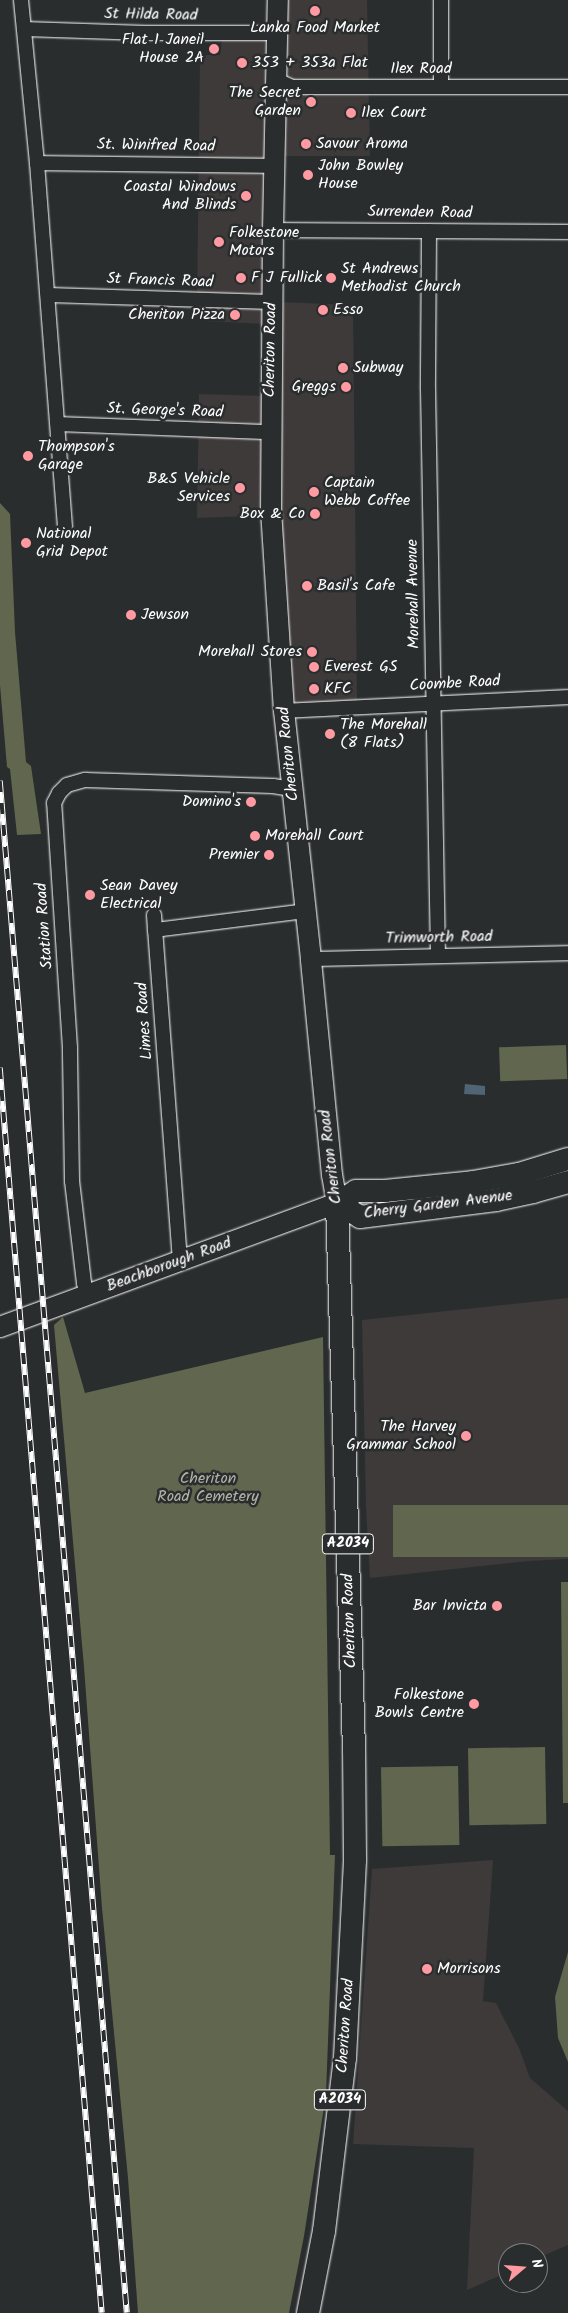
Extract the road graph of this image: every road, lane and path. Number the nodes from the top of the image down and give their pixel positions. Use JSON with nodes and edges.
{"nodes":[{"id":1,"x":21,"y":0,"type":"edge"},
{"id":2,"x":278,"y":0,"type":"edge"},
{"id":3,"x":441,"y":0,"type":"edge"},
{"id":4,"x":24,"y":29,"type":"junction"},
{"id":5,"x":278,"y":33,"type":"junction"},
{"id":6,"x":277,"y":80,"type":"junction"},
{"id":7,"x":441,"y":86,"type":"junction"},
{"id":8,"x":568,"y":87,"type":"edge"},
{"id":9,"x":37,"y":163,"type":"junction"},
{"id":10,"x":275,"y":166,"type":"junction"},
{"id":11,"x":273,"y":230,"type":"junction"},
{"id":12,"x":429,"y":231,"type":"junction"},
{"id":13,"x":568,"y":232,"type":"edge"},
{"id":14,"x":48,"y":295,"type":"junction"},
{"id":15,"x":272,"y":302,"type":"junction"},
{"id":16,"x":58,"y":424,"type":"junction"},
{"id":17,"x":270,"y":432,"type":"junction"},
{"id":18,"x":65,"y":527,"type":"dead end"},
{"id":19,"x":568,"y":696,"type":"edge"},
{"id":20,"x":434,"y":703,"type":"junction"},
{"id":21,"x":284,"y":711,"type":"junction"},
{"id":22,"x":292,"y":789,"type":"junction"},
{"id":23,"x":306,"y":910,"type":"junction"},
{"id":24,"x":154,"y":914,"type":"dead end"},
{"id":25,"x":156,"y":930,"type":"junction"},
{"id":26,"x":568,"y":953,"type":"edge"},
{"id":27,"x":438,"y":956,"type":"junction"},
{"id":28,"x":312,"y":959,"type":"junction"},
{"id":29,"x":568,"y":1159,"type":"edge"},
{"id":30,"x":568,"y":1182,"type":"edge"},
{"id":31,"x":338,"y":1202,"type":"junction"},
{"id":32,"x":180,"y":1261,"type":"junction"},
{"id":33,"x":87,"y":1295,"type":"junction"},
{"id":34,"x":0,"y":1327,"type":"edge"},
{"id":35,"x":308,"y":2313,"type":"edge"}],
"edges":[{"from":1,"to":4,"type":"street"},
{"from":2,"to":5,"type":"main road","name":"Cheriton Road"},
{"from":3,"to":7,"type":"street"},
{"from":4,"to":5,"type":"street","name":"St Hilda Road"},
{"from":4,"to":9,"type":"street"},
{"from":5,"to":6,"type":"main road","name":"Cheriton Road"},
{"from":6,"to":7,"type":"street","name":"Ilex Road"},
{"from":6,"to":10,"type":"main road","name":"Cheriton Road"},
{"from":7,"to":8,"type":"street","name":"Ilex Road"},
{"from":9,"to":10,"type":"street","name":"St. Winifred Road"},
{"from":9,"to":14,"type":"street"},
{"from":10,"to":11,"type":"main road","name":"Cheriton Road"},
{"from":11,"to":12,"type":"street","name":"Surrenden Road"},
{"from":11,"to":15,"type":"main road","name":"Cheriton Road"},
{"from":12,"to":13,"type":"street","name":"Surrenden Road"},
{"from":12,"to":20,"type":"street","name":"Morehall Avenue"},
{"from":14,"to":15,"type":"street","name":"St Francis Road"},
{"from":14,"to":16,"type":"street"},
{"from":15,"to":17,"type":"main road","name":"Cheriton Road"},
{"from":16,"to":17,"type":"street","name":"St. George's Road"},
{"from":16,"to":18,"type":"street"},
{"from":17,"to":21,"type":"main road","name":"Cheriton Road"},
{"from":19,"to":20,"type":"street","name":"Coombe Road"},
{"from":20,"to":21,"type":"street","name":"Coombe Road"},
{"from":20,"to":27,"type":"street","name":"Morehall Avenue"},
{"from":21,"to":22,"type":"main road","name":"Cheriton Road"},
{"from":22,"to":23,"type":"main road","name":"Cheriton Road"},
{"from":22,"to":33,"type":"street","name":"Station Road"},
{"from":23,"to":25,"type":"street"},
{"from":23,"to":28,"type":"main road","name":"Cheriton Road"},
{"from":24,"to":25,"type":"street","name":"Limes Road"},
{"from":25,"to":32,"type":"street","name":"Limes Road"},
{"from":26,"to":27,"type":"street","name":"Trimworth Road"},
{"from":27,"to":28,"type":"street","name":"Trimworth Road"},
{"from":28,"to":31,"type":"main road","name":"Cheriton Road"},
{"from":29,"to":31,"type":"main road","name":"Cherry Garden Avenue"},
{"from":30,"to":31,"type":"main road","name":"Cherry Garden Avenue"},
{"from":31,"to":32,"type":"main road","name":"Beachborough Road"},
{"from":31,"to":35,"type":"main road","name":"Cheriton Road","number":"A2034"},
{"from":32,"to":33,"type":"main road","name":"Beachborough Road"},
{"from":33,"to":34,"type":"main road","name":"Beachborough Road"}]}
